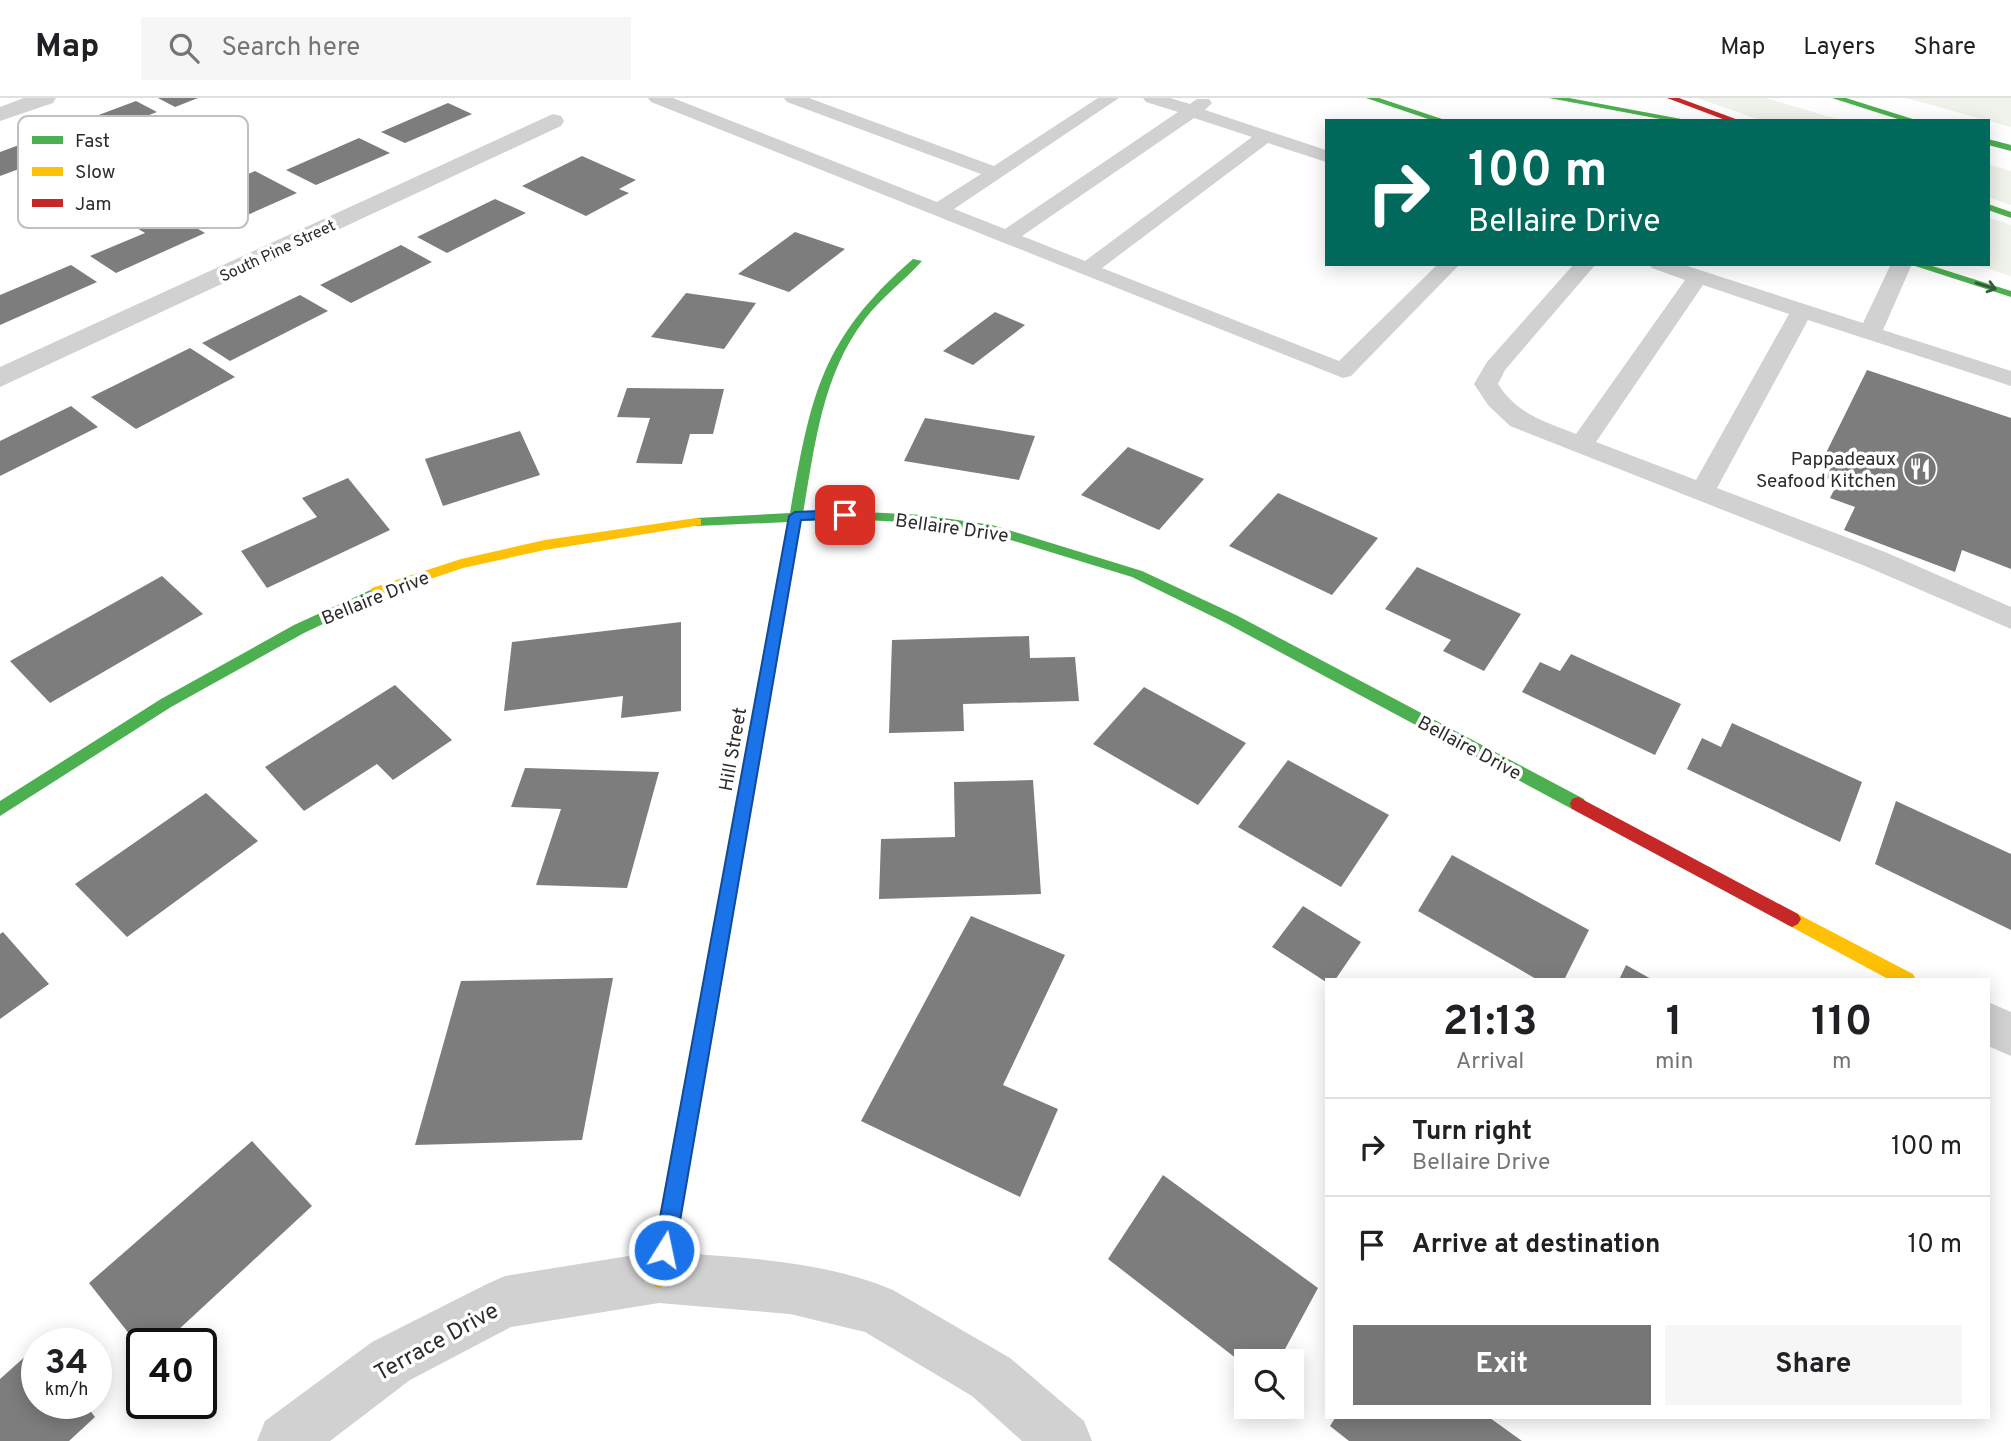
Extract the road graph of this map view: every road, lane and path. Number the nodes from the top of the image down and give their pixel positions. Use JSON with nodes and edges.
{"nodes":[{"id":1,"x":46,"y":98,"type":"edge"},
{"id":2,"x":657,"y":98,"type":"edge"},
{"id":3,"x":793,"y":98,"type":"edge"},
{"id":4,"x":1110,"y":98,"type":"edge"},
{"id":5,"x":1152,"y":98,"type":"edge"},
{"id":6,"x":1210,"y":98,"type":"edge"},
{"id":7,"x":1370,"y":98,"type":"edge"},
{"id":8,"x":1553,"y":98,"type":"edge"},
{"id":9,"x":1573,"y":98,"type":"edge"},
{"id":10,"x":1671,"y":98,"type":"edge"},
{"id":11,"x":1836,"y":98,"type":"edge"},
{"id":12,"x":1607,"y":108,"type":"junction"},
{"id":13,"x":1192,"y":111,"type":"junction"},
{"id":14,"x":0,"y":114,"type":"edge"},
{"id":15,"x":1438,"y":119,"type":"edge"},
{"id":16,"x":1676,"y":119,"type":"edge"},
{"id":17,"x":1731,"y":119,"type":"edge"},
{"id":18,"x":1908,"y":119,"type":"edge"},
{"id":19,"x":553,"y":121,"type":"dead end"},
{"id":20,"x":1265,"y":136,"type":"junction"},
{"id":21,"x":1990,"y":143,"type":"edge"},
{"id":22,"x":2011,"y":148,"type":"edge"},
{"id":23,"x":1325,"y":156,"type":"edge"},
{"id":24,"x":996,"y":173,"type":"junction"},
{"id":25,"x":1990,"y":209,"type":"edge"},
{"id":26,"x":939,"y":210,"type":"junction"},
{"id":27,"x":2011,"y":215,"type":"edge"},
{"id":28,"x":1007,"y":237,"type":"junction"},
{"id":29,"x":917,"y":261,"type":"dead end"},
{"id":30,"x":1448,"y":266,"type":"edge"},
{"id":31,"x":1584,"y":266,"type":"edge"},
{"id":32,"x":1665,"y":266,"type":"edge"},
{"id":33,"x":1901,"y":266,"type":"edge"},
{"id":34,"x":1920,"y":266,"type":"edge"},
{"id":35,"x":1087,"y":269,"type":"junction"},
{"id":36,"x":1698,"y":277,"type":"junction"},
{"id":37,"x":2011,"y":294,"type":"edge"},
{"id":38,"x":1802,"y":311,"type":"junction"},
{"id":39,"x":1870,"y":333,"type":"junction"},
{"id":40,"x":0,"y":379,"type":"edge"},
{"id":41,"x":2011,"y":379,"type":"edge"},
{"id":42,"x":1581,"y":445,"type":"junction"},
{"id":43,"x":1702,"y":492,"type":"junction"},
{"id":44,"x":795,"y":516,"type":"junction"},
{"id":45,"x":2011,"y":619,"type":"edge"},
{"id":46,"x":0,"y":809,"type":"edge"},
{"id":47,"x":1903,"y":978,"type":"edge"},
{"id":48,"x":1990,"y":1024,"type":"edge"},
{"id":49,"x":2011,"y":1035,"type":"edge"},
{"id":50,"x":659,"y":1277,"type":"junction"},
{"id":51,"x":285,"y":1441,"type":"edge"},
{"id":52,"x":1064,"y":1441,"type":"edge"}],
"edges":[{"from":1,"to":14,"type":"street"},
{"from":2,"to":26,"type":"lane"},
{"from":3,"to":24,"type":"lane"},
{"from":4,"to":24,"type":"lane"},
{"from":5,"to":13,"type":"lane"},
{"from":6,"to":13,"type":"lane"},
{"from":7,"to":15,"type":"main road"},
{"from":8,"to":12,"type":"main road"},
{"from":9,"to":12,"type":"main road"},
{"from":10,"to":17,"type":"main road"},
{"from":11,"to":18,"type":"main road"},
{"from":12,"to":16,"type":"main road"},
{"from":13,"to":20,"type":"lane"},
{"from":13,"to":28,"type":"lane"},
{"from":19,"to":40,"type":"street","name":"South Pine Street"},
{"from":20,"to":23,"type":"lane"},
{"from":20,"to":35,"type":"lane"},
{"from":21,"to":22,"type":"main road"},
{"from":24,"to":26,"type":"lane"},
{"from":25,"to":27,"type":"main road"},
{"from":26,"to":28,"type":"lane"},
{"from":28,"to":35,"type":"lane"},
{"from":29,"to":44,"type":"main road","name":"Hill Street"},
{"from":30,"to":35,"type":"lane"},
{"from":31,"to":42,"type":"lane"},
{"from":32,"to":36,"type":"lane"},
{"from":33,"to":39,"type":"lane"},
{"from":34,"to":37,"type":"main road","one_way":true},
{"from":36,"to":38,"type":"lane"},
{"from":36,"to":42,"type":"lane"},
{"from":38,"to":39,"type":"lane"},
{"from":38,"to":43,"type":"lane"},
{"from":39,"to":41,"type":"lane"},
{"from":42,"to":43,"type":"lane"},
{"from":43,"to":45,"type":"lane"},
{"from":44,"to":46,"type":"main road","name":"Bellaire Drive"},
{"from":44,"to":47,"type":"main road","name":"Bellaire Drive"},
{"from":44,"to":50,"type":"main road","name":"Hill Street"},
{"from":48,"to":49,"type":"street"},
{"from":50,"to":51,"type":"street","name":"Terrace Drive"},
{"from":50,"to":52,"type":"street","name":"Terrace Drive"}]}
